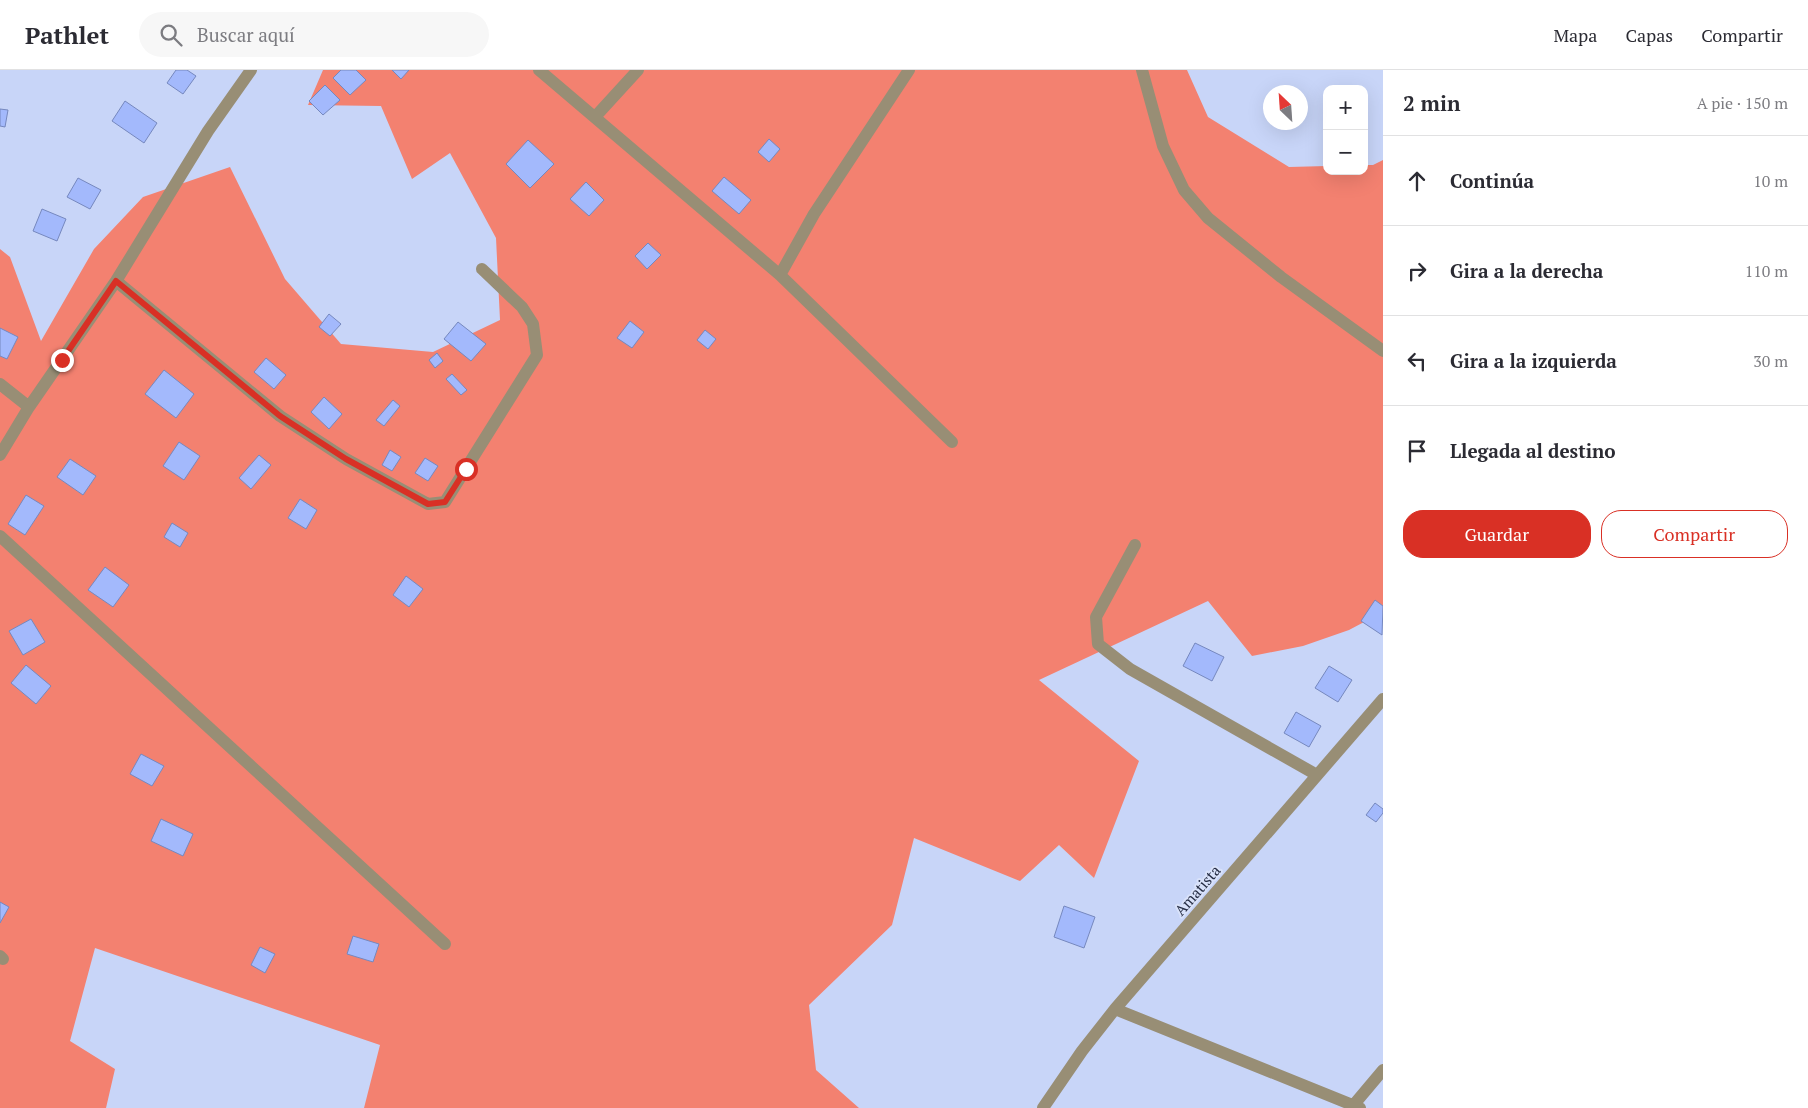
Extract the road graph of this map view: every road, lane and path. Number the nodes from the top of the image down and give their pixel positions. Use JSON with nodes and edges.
{"nodes":[{"id":1,"x":251,"y":70,"type":"edge"},
{"id":2,"x":539,"y":70,"type":"edge"},
{"id":3,"x":638,"y":70,"type":"edge"},
{"id":4,"x":909,"y":70,"type":"edge"},
{"id":5,"x":1142,"y":70,"type":"edge"},
{"id":6,"x":595,"y":117,"type":"junction"},
{"id":7,"x":482,"y":269,"type":"dead end"},
{"id":8,"x":780,"y":275,"type":"junction"},
{"id":9,"x":116,"y":281,"type":"junction"},
{"id":10,"x":1383,"y":351,"type":"edge"},
{"id":11,"x":0,"y":384,"type":"edge"},
{"id":12,"x":30,"y":406,"type":"junction"},
{"id":13,"x":952,"y":442,"type":"dead end"},
{"id":14,"x":0,"y":454,"type":"edge"},
{"id":15,"x":0,"y":536,"type":"edge"},
{"id":16,"x":1136,"y":545,"type":"dead end"},
{"id":17,"x":1383,"y":699,"type":"edge"},
{"id":18,"x":1317,"y":775,"type":"junction"},
{"id":19,"x":444,"y":944,"type":"dead end"},
{"id":20,"x":1116,"y":1009,"type":"junction"},
{"id":21,"x":1383,"y":1070,"type":"edge"},
{"id":22,"x":1355,"y":1107,"type":"edge"},
{"id":23,"x":1044,"y":1108,"type":"edge"}],
"edges":[{"from":1,"to":9,"type":"street"},
{"from":2,"to":6,"type":"street"},
{"from":3,"to":6,"type":"street"},
{"from":4,"to":8,"type":"street"},
{"from":5,"to":10,"type":"street"},
{"from":6,"to":8,"type":"street"},
{"from":7,"to":9,"type":"street"},
{"from":8,"to":13,"type":"street"},
{"from":9,"to":12,"type":"street"},
{"from":11,"to":12,"type":"street"},
{"from":12,"to":14,"type":"street"},
{"from":15,"to":19,"type":"street"},
{"from":16,"to":18,"type":"street"},
{"from":17,"to":18,"type":"street","name":"Amatista"},
{"from":18,"to":20,"type":"street","name":"Amatista"},
{"from":20,"to":22,"type":"street"},
{"from":20,"to":23,"type":"street","name":"Amatista"},
{"from":21,"to":22,"type":"street"}]}
